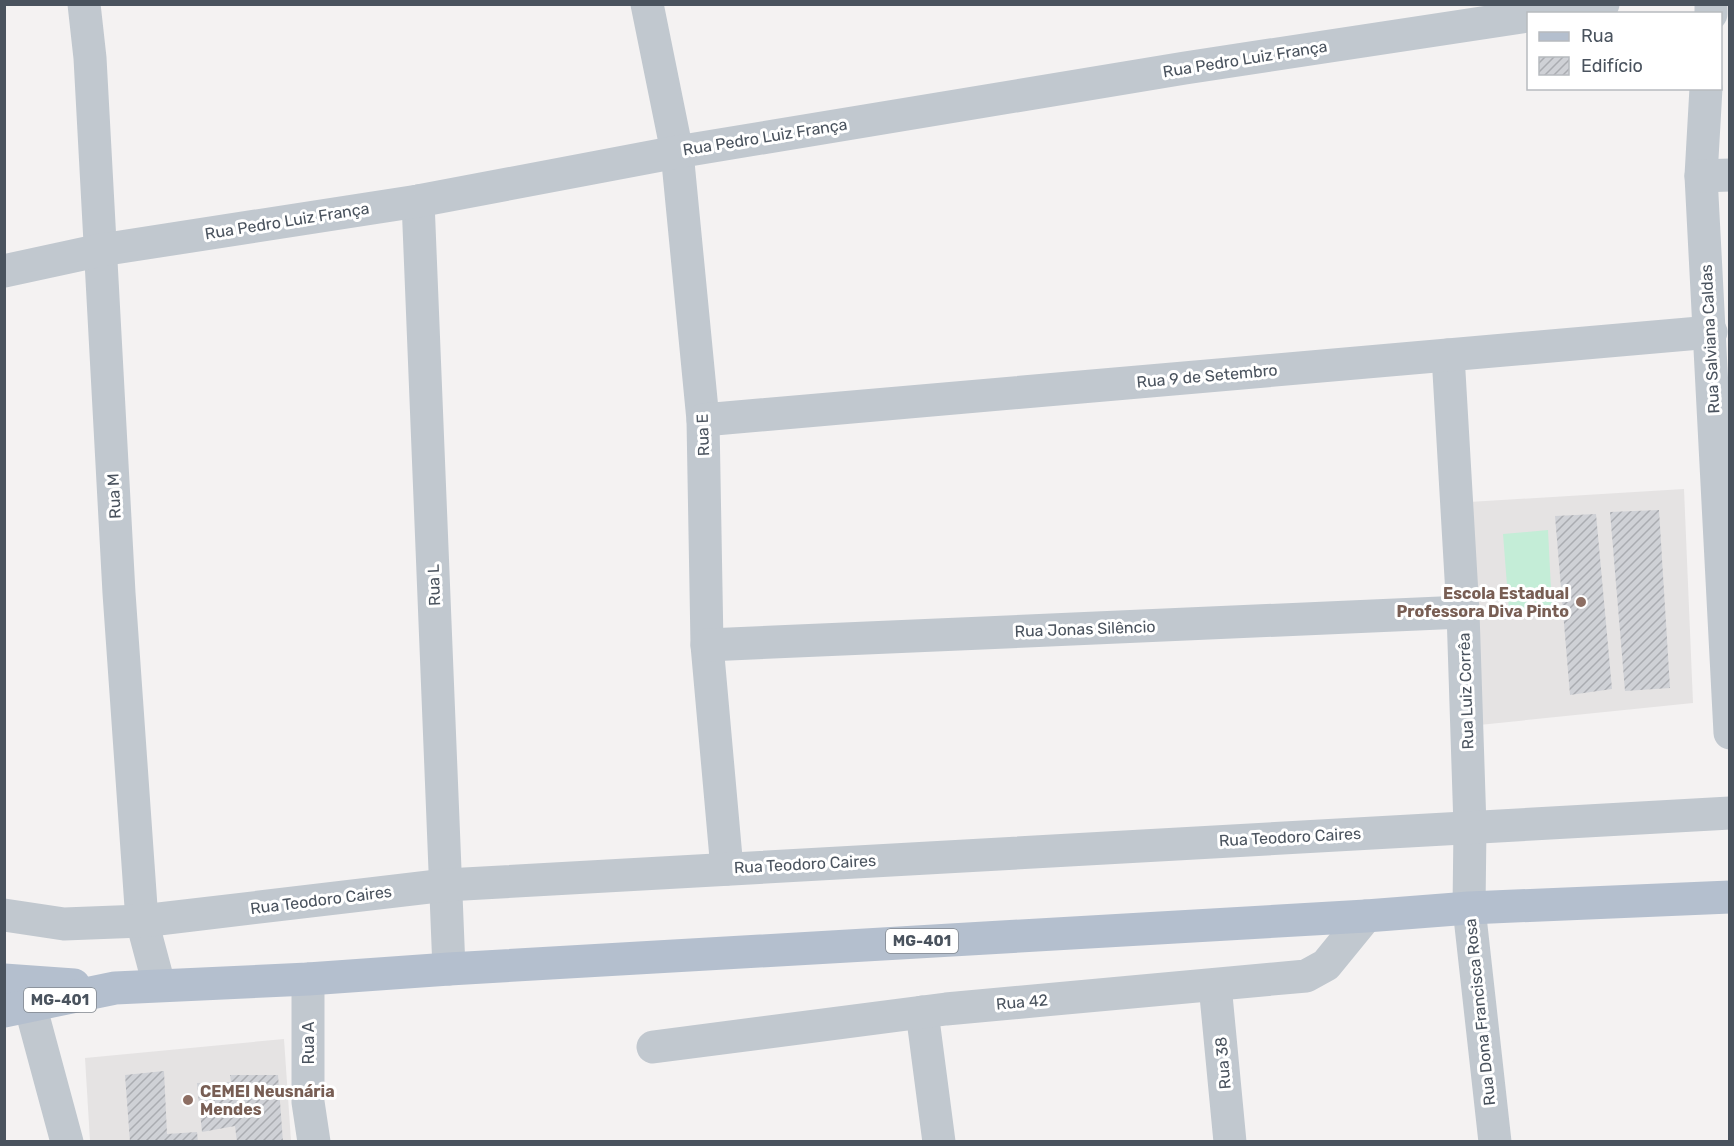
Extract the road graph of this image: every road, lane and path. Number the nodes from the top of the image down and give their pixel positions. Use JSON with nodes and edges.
{"nodes":[{"id":1,"x":84,"y":4,"type":"edge"},
{"id":2,"x":647,"y":4,"type":"edge"},
{"id":3,"x":1603,"y":4,"type":"edge"},
{"id":4,"x":1556,"y":12,"type":"edge"},
{"id":5,"x":1527,"y":16,"type":"edge"},
{"id":6,"x":1706,"y":90,"type":"edge"},
{"id":7,"x":677,"y":152,"type":"junction"},
{"id":8,"x":1715,"y":175,"type":"edge"},
{"id":9,"x":418,"y":201,"type":"junction"},
{"id":10,"x":101,"y":250,"type":"junction"},
{"id":11,"x":4,"y":271,"type":"edge"},
{"id":12,"x":1711,"y":332,"type":"junction"},
{"id":13,"x":1448,"y":355,"type":"junction"},
{"id":14,"x":703,"y":420,"type":"junction"},
{"id":15,"x":1463,"y":612,"type":"junction"},
{"id":16,"x":707,"y":645,"type":"junction"},
{"id":17,"x":1730,"y":733,"type":"edge"},
{"id":18,"x":1730,"y":813,"type":"edge"},
{"id":19,"x":1470,"y":827,"type":"junction"},
{"id":20,"x":727,"y":868,"type":"junction"},
{"id":21,"x":446,"y":885,"type":"junction"},
{"id":22,"x":1469,"y":895,"type":"junction"},
{"id":23,"x":1730,"y":897,"type":"edge"},
{"id":24,"x":4,"y":915,"type":"edge"},
{"id":25,"x":1366,"y":915,"type":"junction"},
{"id":26,"x":142,"y":921,"type":"junction"},
{"id":27,"x":449,"y":969,"type":"junction"},
{"id":28,"x":308,"y":979,"type":"junction"},
{"id":29,"x":4,"y":980,"type":"edge"},
{"id":30,"x":159,"y":985,"type":"junction"},
{"id":31,"x":1215,"y":985,"type":"junction"},
{"id":32,"x":115,"y":988,"type":"junction"},
{"id":33,"x":17,"y":1008,"type":"edge"},
{"id":34,"x":922,"y":1012,"type":"junction"},
{"id":35,"x":653,"y":1047,"type":"dead end"},
{"id":36,"x":67,"y":1142,"type":"edge"},
{"id":37,"x":314,"y":1142,"type":"edge"},
{"id":38,"x":939,"y":1142,"type":"edge"},
{"id":39,"x":1230,"y":1142,"type":"edge"},
{"id":40,"x":1495,"y":1142,"type":"edge"}],
"edges":[{"from":1,"to":10,"type":"street","name":"Rua M"},
{"from":2,"to":7,"type":"street","name":"Rua E"},
{"from":3,"to":4,"type":"street"},
{"from":5,"to":7,"type":"street","name":"Rua Pedro Luiz França"},
{"from":6,"to":8,"type":"street","name":"Rua Salviana Caldas"},
{"from":7,"to":9,"type":"street","name":"Rua Pedro Luiz França"},
{"from":7,"to":14,"type":"street","name":"Rua E"},
{"from":8,"to":12,"type":"street","name":"Rua Salviana Caldas"},
{"from":9,"to":10,"type":"street","name":"Rua Pedro Luiz França"},
{"from":9,"to":21,"type":"street","name":"Rua L"},
{"from":10,"to":11,"type":"street","name":"Rua Pedro Luiz França"},
{"from":10,"to":26,"type":"street","name":"Rua M"},
{"from":12,"to":13,"type":"street","name":"Rua 9 de Setembro"},
{"from":12,"to":17,"type":"street","name":"Rua Salviana Caldas"},
{"from":13,"to":14,"type":"street","name":"Rua 9 de Setembro"},
{"from":13,"to":15,"type":"street","name":"Rua Luiz Corrêa"},
{"from":14,"to":16,"type":"street","name":"Rua E"},
{"from":15,"to":16,"type":"street","name":"Rua Jonas Silêncio"},
{"from":15,"to":19,"type":"street","name":"Rua Luiz Corrêa"},
{"from":16,"to":20,"type":"street","name":"Rua E"},
{"from":18,"to":19,"type":"street","name":"Rua Teodoro Caires"},
{"from":19,"to":20,"type":"street","name":"Rua Teodoro Caires"},
{"from":19,"to":22,"type":"street","name":"Rua Luiz Corrêa"},
{"from":20,"to":21,"type":"street","name":"Rua Teodoro Caires"},
{"from":21,"to":26,"type":"street","name":"Rua Teodoro Caires"},
{"from":21,"to":27,"type":"street","name":"Rua L"},
{"from":22,"to":23,"type":"main road","number":"MG-401"},
{"from":22,"to":25,"type":"main road","number":"MG-401"},
{"from":22,"to":40,"type":"street","name":"Rua Dona Francisca Rosa"},
{"from":24,"to":26,"type":"street","name":"Rua Teodoro Caires"},
{"from":25,"to":27,"type":"main road","number":"MG-401"},
{"from":25,"to":31,"type":"street","name":"Rua 42"},
{"from":26,"to":30,"type":"street","name":"Rua M"},
{"from":27,"to":28,"type":"main road","number":"MG-401"},
{"from":28,"to":30,"type":"main road","number":"MG-401"},
{"from":28,"to":37,"type":"street","name":"Rua A"},
{"from":29,"to":32,"type":"main road","number":"MG-401"},
{"from":30,"to":32,"type":"main road","number":"MG-401"},
{"from":31,"to":34,"type":"street","name":"Rua 42"},
{"from":31,"to":39,"type":"street","name":"Rua 38"},
{"from":32,"to":33,"type":"main road","number":"MG-401"},
{"from":33,"to":36,"type":"street"},
{"from":34,"to":35,"type":"street","name":"Rua 42"},
{"from":34,"to":38,"type":"street"}]}
